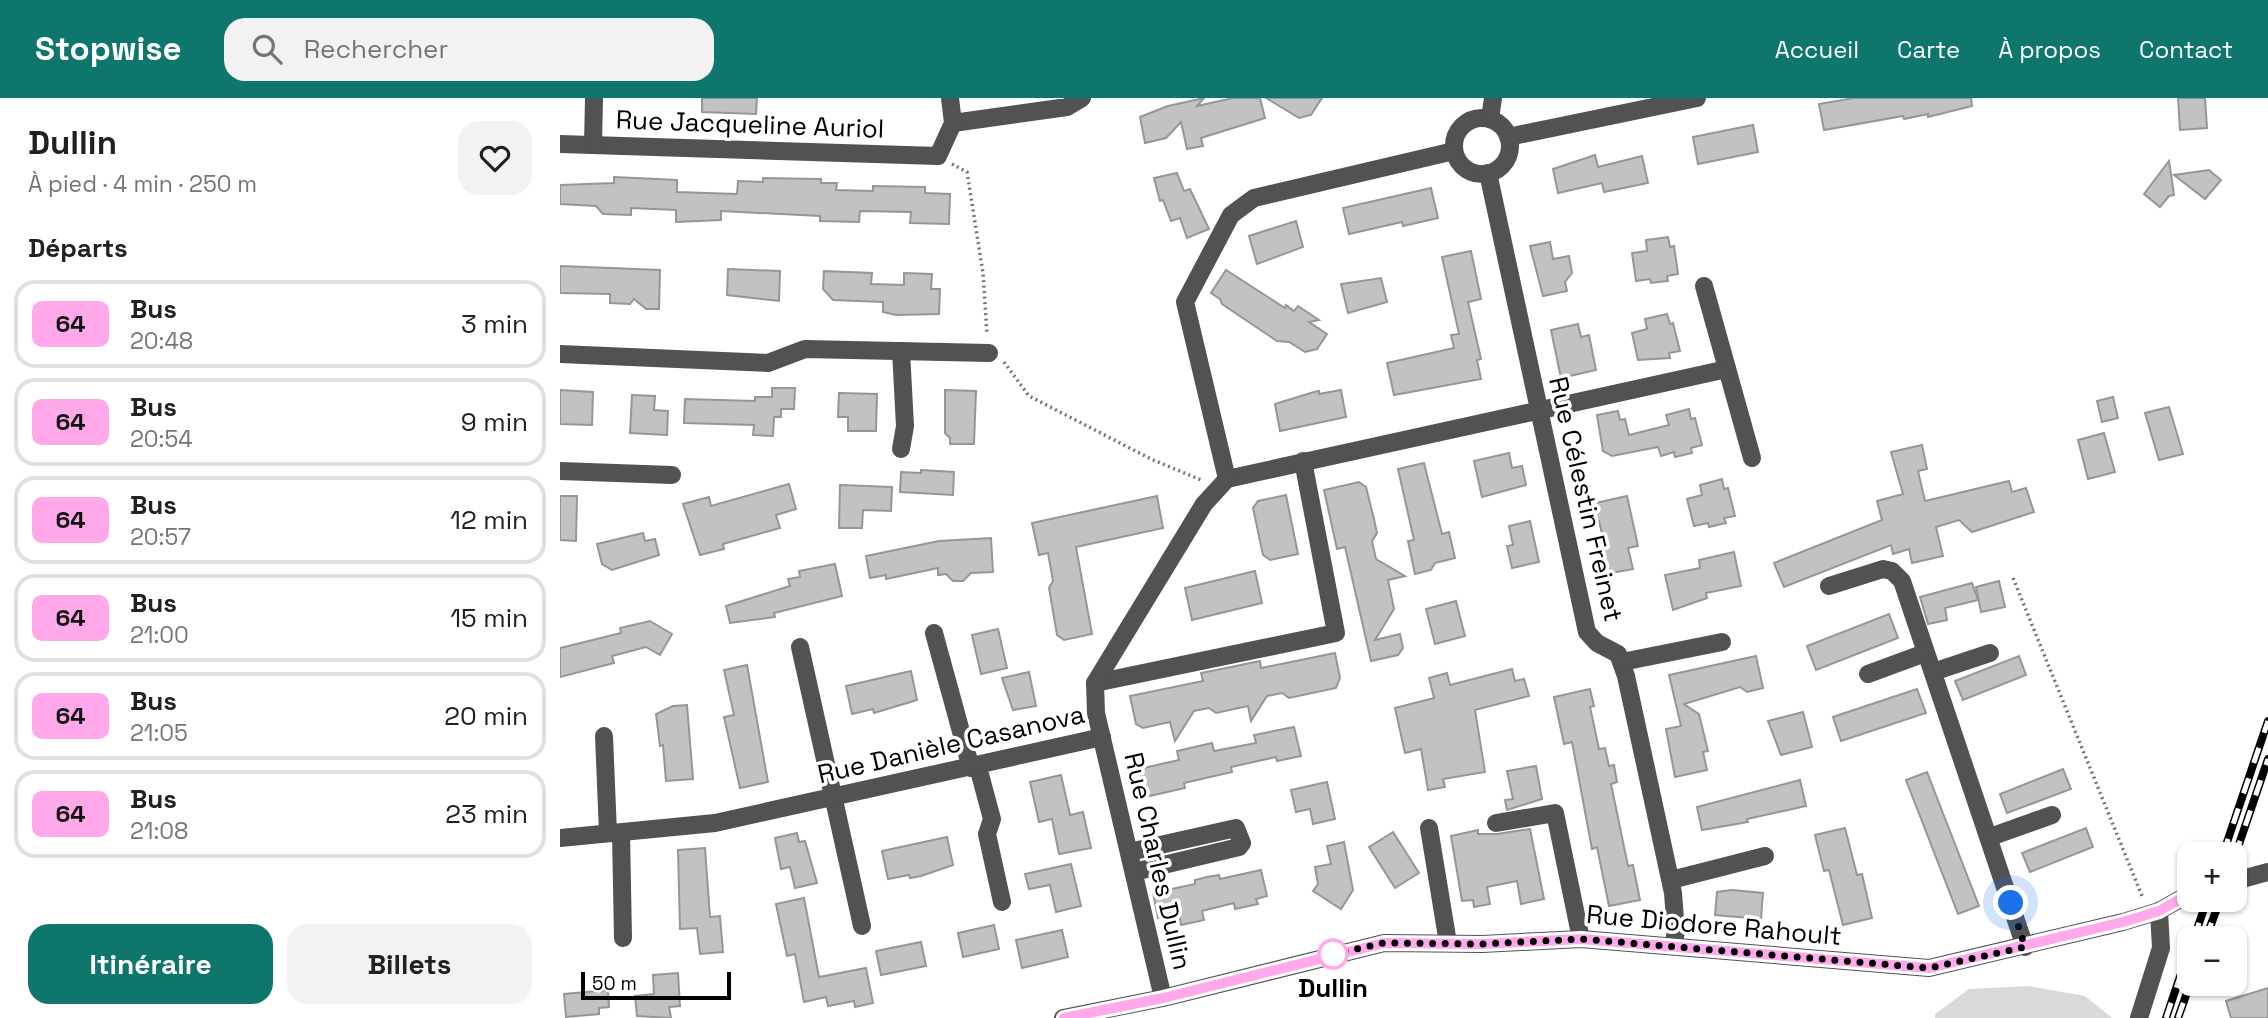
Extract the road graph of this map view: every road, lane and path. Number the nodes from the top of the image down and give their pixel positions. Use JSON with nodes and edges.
{"nodes":[{"id":1,"x":594,"y":98,"type":"edge"},
{"id":2,"x":950,"y":98,"type":"edge"},
{"id":3,"x":1082,"y":98,"type":"edge"},
{"id":4,"x":1493,"y":98,"type":"edge"},
{"id":5,"x":1697,"y":98,"type":"edge"},
{"id":6,"x":1490,"y":119,"type":"junction"},
{"id":7,"x":953,"y":123,"type":"junction"},
{"id":8,"x":1508,"y":137,"type":"junction"},
{"id":9,"x":560,"y":144,"type":"edge"},
{"id":10,"x":593,"y":145,"type":"junction"},
{"id":11,"x":1454,"y":151,"type":"junction"},
{"id":12,"x":938,"y":156,"type":"junction"},
{"id":13,"x":1488,"y":173,"type":"junction"},
{"id":14,"x":1704,"y":286,"type":"dead end"},
{"id":15,"x":987,"y":329,"type":"junction"},
{"id":16,"x":994,"y":350,"type":"junction"},
{"id":17,"x":901,"y":351,"type":"junction"},
{"id":18,"x":560,"y":354,"type":"edge"},
{"id":19,"x":1727,"y":369,"type":"junction"},
{"id":20,"x":1539,"y":412,"type":"junction"},
{"id":21,"x":901,"y":449,"type":"dead end"},
{"id":22,"x":1752,"y":458,"type":"dead end"},
{"id":23,"x":1303,"y":461,"type":"junction"},
{"id":24,"x":560,"y":471,"type":"edge"},
{"id":25,"x":671,"y":475,"type":"dead end"},
{"id":26,"x":1223,"y":483,"type":"junction"},
{"id":27,"x":2013,"y":578,"type":"dead end"},
{"id":28,"x":1829,"y":586,"type":"dead end"},
{"id":29,"x":934,"y":633,"type":"dead end"},
{"id":30,"x":1722,"y":642,"type":"dead end"},
{"id":31,"x":800,"y":647,"type":"dead end"},
{"id":32,"x":1925,"y":653,"type":"junction"},
{"id":33,"x":1990,"y":653,"type":"dead end"},
{"id":34,"x":1622,"y":662,"type":"junction"},
{"id":35,"x":1933,"y":672,"type":"junction"},
{"id":36,"x":1868,"y":674,"type":"dead end"},
{"id":37,"x":1095,"y":684,"type":"junction"},
{"id":38,"x":604,"y":736,"type":"dead end"},
{"id":39,"x":1102,"y":737,"type":"junction"},
{"id":40,"x":975,"y":767,"type":"junction"},
{"id":41,"x":832,"y":799,"type":"junction"},
{"id":42,"x":2052,"y":815,"type":"dead end"},
{"id":43,"x":1496,"y":823,"type":"dead end"},
{"id":44,"x":1429,"y":828,"type":"dead end"},
{"id":45,"x":614,"y":833,"type":"junction"},
{"id":46,"x":1990,"y":837,"type":"junction"},
{"id":47,"x":560,"y":838,"type":"edge"},
{"id":48,"x":1129,"y":852,"type":"junction"},
{"id":49,"x":1765,"y":856,"type":"dead end"},
{"id":50,"x":1134,"y":872,"type":"junction"},
{"id":51,"x":2268,"y":872,"type":"edge"},
{"id":52,"x":2247,"y":878,"type":"edge"},
{"id":53,"x":1671,"y":880,"type":"junction"},
{"id":54,"x":2177,"y":901,"type":"edge"},
{"id":55,"x":1002,"y":902,"type":"dead end"},
{"id":56,"x":2154,"y":913,"type":"junction"},
{"id":57,"x":862,"y":926,"type":"dead end"},
{"id":58,"x":623,"y":938,"type":"dead end"},
{"id":59,"x":1581,"y":939,"type":"junction"},
{"id":60,"x":1448,"y":943,"type":"junction"},
{"id":61,"x":1673,"y":945,"type":"junction"},
{"id":62,"x":2025,"y":947,"type":"junction"},
{"id":63,"x":1163,"y":998,"type":"junction"},
{"id":64,"x":1063,"y":1018,"type":"edge"},
{"id":65,"x":2139,"y":1018,"type":"edge"}],
"edges":[{"from":1,"to":10,"type":"street"},
{"from":2,"to":7,"type":"street"},
{"from":3,"to":7,"type":"street"},
{"from":4,"to":6,"type":"street"},
{"from":5,"to":8,"type":"street"},
{"from":6,"to":8,"type":"street"},
{"from":6,"to":11,"type":"street"},
{"from":7,"to":12,"type":"street"},
{"from":8,"to":13,"type":"street"},
{"from":9,"to":10,"type":"street","name":"Rue Jacqueline Auriol"},
{"from":10,"to":12,"type":"street","name":"Rue Jacqueline Auriol"},
{"from":11,"to":13,"type":"street"},
{"from":11,"to":26,"type":"street"},
{"from":12,"to":15,"type":"path"},
{"from":13,"to":20,"type":"street","name":"Rue Célestin Freinet"},
{"from":14,"to":19,"type":"street"},
{"from":15,"to":16,"type":"path"},
{"from":15,"to":16,"type":"path"},
{"from":16,"to":17,"type":"street"},
{"from":16,"to":26,"type":"path"},
{"from":17,"to":18,"type":"street"},
{"from":17,"to":21,"type":"street"},
{"from":19,"to":20,"type":"street"},
{"from":19,"to":22,"type":"street"},
{"from":20,"to":23,"type":"street"},
{"from":20,"to":34,"type":"street","name":"Rue Célestin Freinet"},
{"from":23,"to":26,"type":"street"},
{"from":23,"to":37,"type":"street"},
{"from":24,"to":25,"type":"street"},
{"from":26,"to":37,"type":"street","name":"Rue Danièle Casanova"},
{"from":27,"to":56,"type":"path"},
{"from":28,"to":32,"type":"street"},
{"from":29,"to":40,"type":"street"},
{"from":30,"to":34,"type":"street"},
{"from":31,"to":41,"type":"street"},
{"from":32,"to":35,"type":"street"},
{"from":32,"to":36,"type":"street"},
{"from":33,"to":35,"type":"street"},
{"from":34,"to":53,"type":"street"},
{"from":35,"to":46,"type":"street"},
{"from":37,"to":39,"type":"street","name":"Rue Danièle Casanova"},
{"from":38,"to":45,"type":"street"},
{"from":39,"to":40,"type":"street","name":"Rue Danièle Casanova"},
{"from":39,"to":48,"type":"street","name":"Rue Charles Dullin"},
{"from":40,"to":41,"type":"street","name":"Rue Danièle Casanova"},
{"from":40,"to":55,"type":"street"},
{"from":41,"to":45,"type":"street","name":"Rue Danièle Casanova"},
{"from":41,"to":57,"type":"street"},
{"from":42,"to":46,"type":"street"},
{"from":43,"to":59,"type":"street"},
{"from":44,"to":60,"type":"street"},
{"from":45,"to":47,"type":"street","name":"Rue Danièle Casanova"},
{"from":45,"to":58,"type":"street"},
{"from":46,"to":62,"type":"street"},
{"from":48,"to":50,"type":"street","name":"Rue Charles Dullin"},
{"from":48,"to":50,"type":"street"},
{"from":49,"to":53,"type":"street"},
{"from":50,"to":63,"type":"street","name":"Rue Charles Dullin"},
{"from":51,"to":52,"type":"street"},
{"from":53,"to":61,"type":"street"},
{"from":54,"to":56,"type":"street","name":"Rue Diodore Rahoult"},
{"from":56,"to":62,"type":"street","name":"Rue Diodore Rahoult"},
{"from":56,"to":65,"type":"street"},
{"from":59,"to":60,"type":"street","name":"Rue Diodore Rahoult"},
{"from":59,"to":61,"type":"street","name":"Rue Diodore Rahoult"},
{"from":60,"to":63,"type":"street","name":"Rue Diodore Rahoult"},
{"from":61,"to":62,"type":"street","name":"Rue Diodore Rahoult"},
{"from":63,"to":64,"type":"street","name":"Rue Diodore Rahoult"}]}
